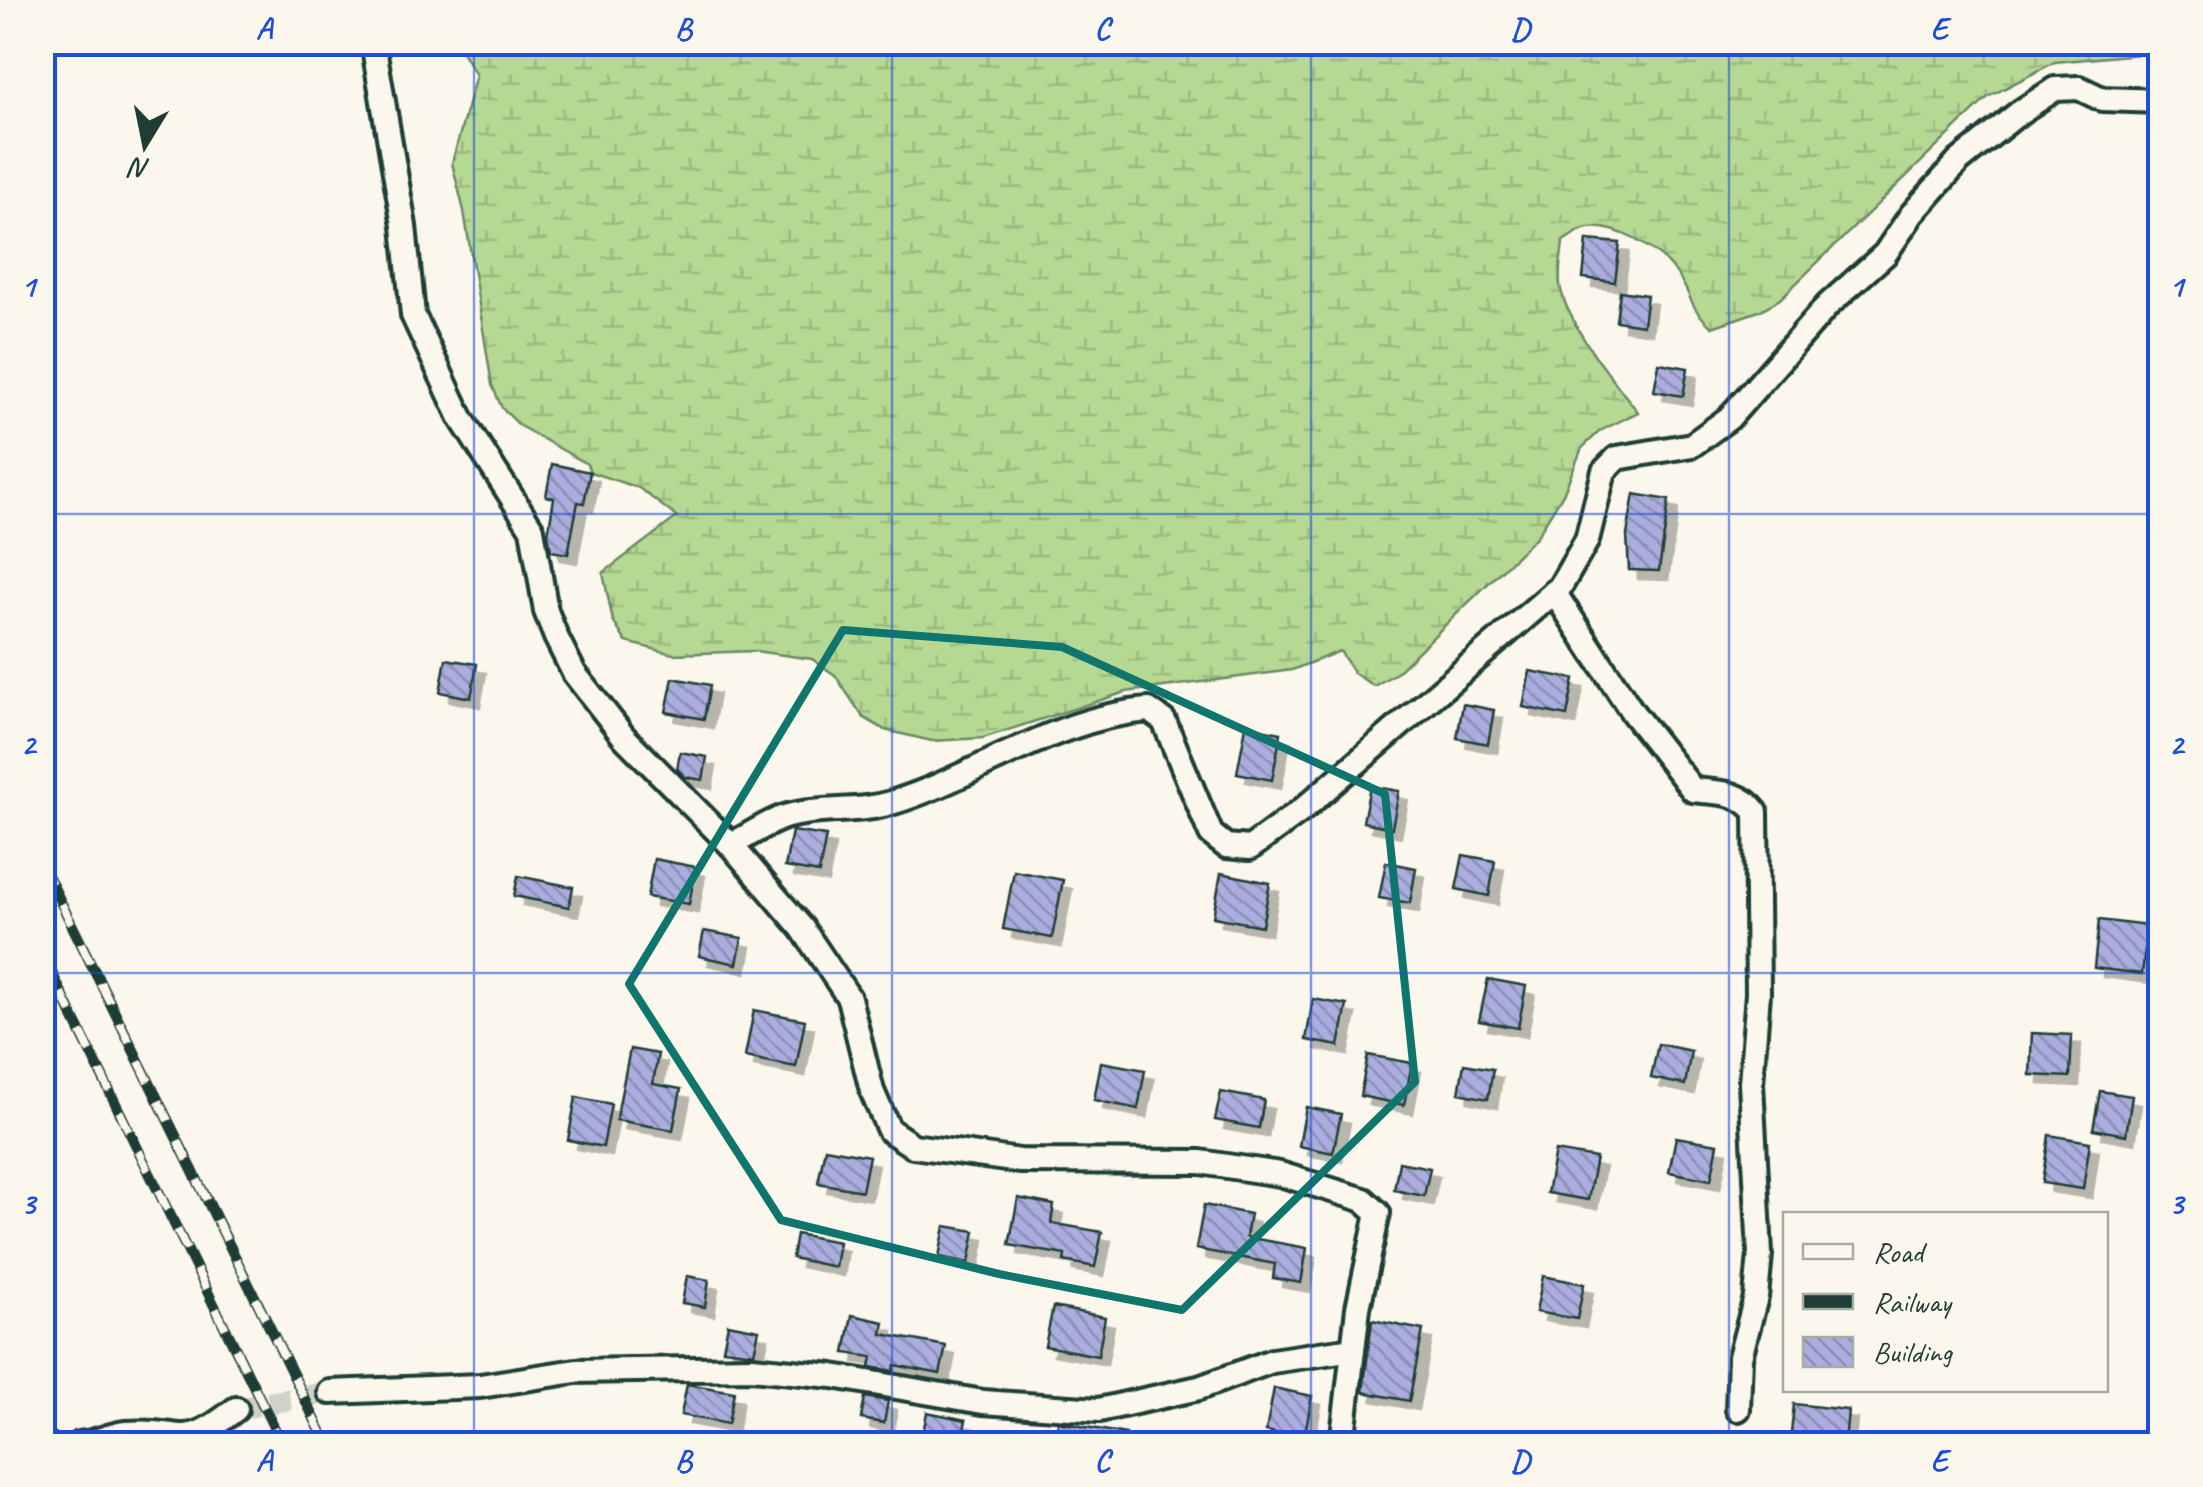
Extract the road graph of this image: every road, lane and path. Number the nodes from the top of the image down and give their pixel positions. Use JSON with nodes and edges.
{"nodes":[{"id":1,"x":373,"y":42,"type":"edge"},
{"id":2,"x":2160,"y":100,"type":"edge"},
{"id":3,"x":1554,"y":592,"type":"junction"},
{"id":4,"x":731,"y":845,"type":"junction"},
{"id":5,"x":1353,"y":1349,"type":"junction"},
{"id":6,"x":330,"y":1392,"type":"tunnel mouth"},
{"id":7,"x":236,"y":1408,"type":"tunnel mouth"},
{"id":8,"x":1738,"y":1409,"type":"dead end"},
{"id":9,"x":79,"y":1444,"type":"edge"},
{"id":10,"x":1342,"y":1444,"type":"edge"}],
"edges":[{"from":1,"to":4,"type":"street"},
{"from":2,"to":3,"type":"street"},
{"from":3,"to":4,"type":"street"},
{"from":3,"to":8,"type":"street"},
{"from":4,"to":5,"type":"street"},
{"from":5,"to":6,"type":"street"},
{"from":5,"to":10,"type":"street"},
{"from":7,"to":9,"type":"street"}]}
